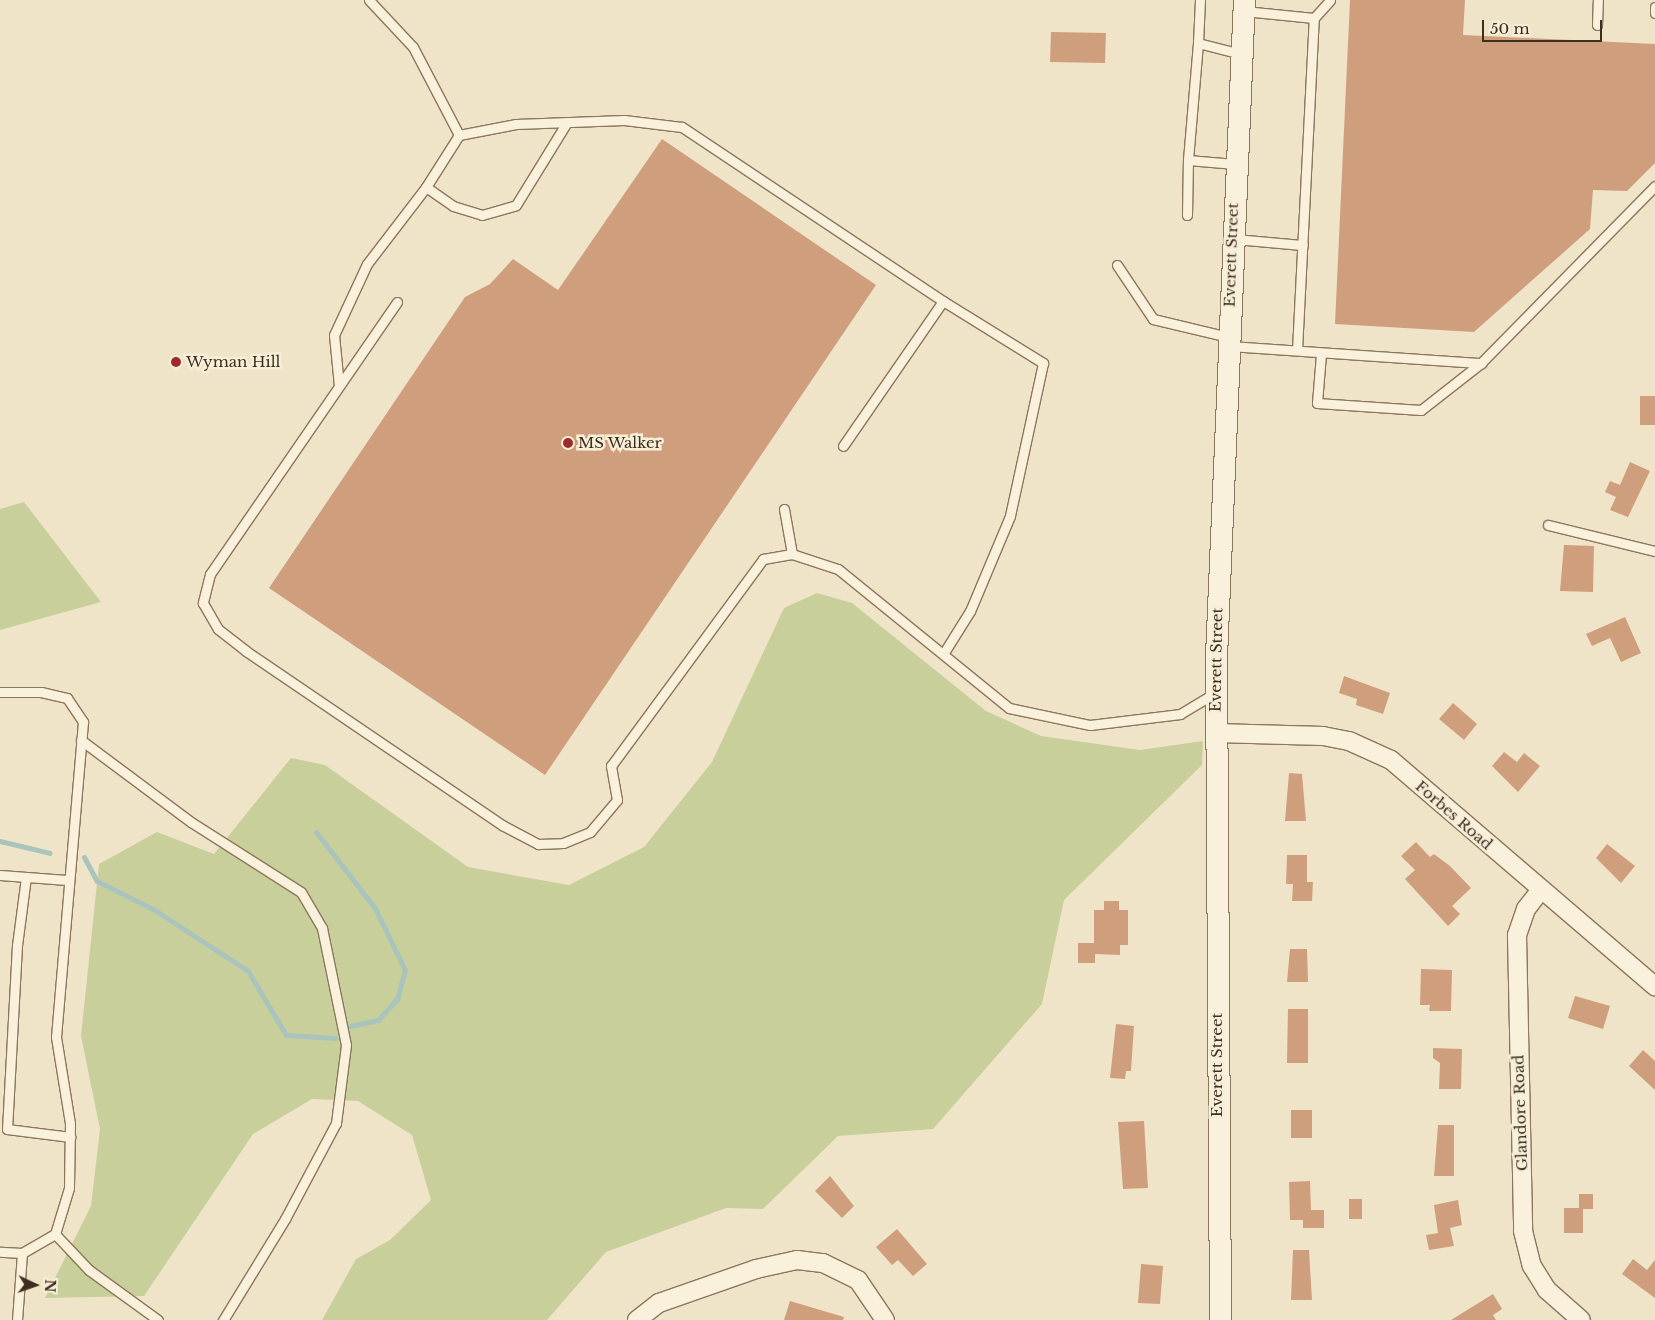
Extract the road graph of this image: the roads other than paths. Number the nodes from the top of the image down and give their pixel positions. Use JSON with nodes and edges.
{"nodes":[{"id":1,"x":369,"y":0,"type":"edge"},
{"id":2,"x":1200,"y":0,"type":"edge"},
{"id":3,"x":1330,"y":0,"type":"edge"},
{"id":4,"x":1598,"y":0,"type":"edge"},
{"id":5,"x":1244,"y":6,"type":"edge"},
{"id":6,"x":1655,"y":7,"type":"edge"},
{"id":7,"x":1655,"y":14,"type":"edge"},
{"id":8,"x":1314,"y":18,"type":"junction"},
{"id":9,"x":1597,"y":25,"type":"dead end"},
{"id":10,"x":1198,"y":43,"type":"junction"},
{"id":11,"x":1241,"y":54,"type":"junction"},
{"id":12,"x":567,"y":122,"type":"junction"},
{"id":13,"x":459,"y":136,"type":"junction"},
{"id":14,"x":1188,"y":160,"type":"junction"},
{"id":15,"x":1236,"y":164,"type":"junction"},
{"id":16,"x":1655,"y":186,"type":"edge"},
{"id":17,"x":426,"y":187,"type":"junction"},
{"id":18,"x":1187,"y":215,"type":"dead end"},
{"id":19,"x":1232,"y":239,"type":"junction"},
{"id":20,"x":1303,"y":245,"type":"junction"},
{"id":21,"x":1117,"y":265,"type":"dead end"},
{"id":22,"x":397,"y":302,"type":"dead end"},
{"id":23,"x":943,"y":302,"type":"junction"},
{"id":24,"x":1228,"y":341,"type":"junction"},
{"id":25,"x":1297,"y":350,"type":"junction"},
{"id":26,"x":1321,"y":354,"type":"junction"},
{"id":27,"x":1481,"y":363,"type":"junction"},
{"id":28,"x":339,"y":386,"type":"junction"},
{"id":29,"x":843,"y":446,"type":"dead end"},
{"id":30,"x":784,"y":509,"type":"dead end"},
{"id":31,"x":1548,"y":525,"type":"dead end"},
{"id":32,"x":1655,"y":550,"type":"edge"},
{"id":33,"x":792,"y":554,"type":"junction"},
{"id":34,"x":945,"y":651,"type":"junction"},
{"id":35,"x":0,"y":692,"type":"edge"},
{"id":36,"x":1216,"y":693,"type":"junction"},
{"id":37,"x":1215,"y":733,"type":"junction"},
{"id":38,"x":81,"y":740,"type":"junction"},
{"id":39,"x":0,"y":876,"type":"edge"},
{"id":40,"x":26,"y":877,"type":"junction"},
{"id":41,"x":68,"y":880,"type":"junction"},
{"id":42,"x":1540,"y":891,"type":"junction"},
{"id":43,"x":1655,"y":986,"type":"edge"},
{"id":44,"x":70,"y":1137,"type":"junction"},
{"id":45,"x":55,"y":1234,"type":"junction"},
{"id":46,"x":0,"y":1252,"type":"edge"},
{"id":47,"x":22,"y":1254,"type":"junction"},
{"id":48,"x":17,"y":1320,"type":"edge"},
{"id":49,"x":158,"y":1320,"type":"edge"},
{"id":50,"x":223,"y":1320,"type":"edge"},
{"id":51,"x":637,"y":1320,"type":"edge"},
{"id":52,"x":886,"y":1320,"type":"edge"},
{"id":53,"x":1220,"y":1320,"type":"edge"},
{"id":54,"x":1581,"y":1320,"type":"edge"}],
"edges":[{"from":1,"to":13,"type":"lane"},
{"from":2,"to":10,"type":"lane"},
{"from":3,"to":8,"type":"lane"},
{"from":4,"to":9,"type":"lane"},
{"from":5,"to":8,"type":"lane"},
{"from":5,"to":11,"type":"street","name":"Everett Street"},
{"from":6,"to":7,"type":"lane"},
{"from":8,"to":20,"type":"lane"},
{"from":10,"to":11,"type":"lane"},
{"from":10,"to":14,"type":"lane"},
{"from":11,"to":15,"type":"street","name":"Everett Street"},
{"from":12,"to":13,"type":"lane"},
{"from":12,"to":17,"type":"lane"},
{"from":12,"to":23,"type":"lane"},
{"from":13,"to":17,"type":"lane"},
{"from":14,"to":15,"type":"lane"},
{"from":14,"to":18,"type":"lane"},
{"from":15,"to":19,"type":"street","name":"Everett Street"},
{"from":16,"to":27,"type":"lane"},
{"from":17,"to":28,"type":"lane"},
{"from":19,"to":20,"type":"lane"},
{"from":19,"to":24,"type":"street","name":"Everett Street"},
{"from":20,"to":25,"type":"lane"},
{"from":21,"to":24,"type":"lane"},
{"from":22,"to":28,"type":"lane"},
{"from":23,"to":29,"type":"lane"},
{"from":23,"to":34,"type":"lane"},
{"from":24,"to":25,"type":"lane"},
{"from":24,"to":36,"type":"street","name":"Everett Street"},
{"from":25,"to":26,"type":"lane"},
{"from":26,"to":27,"type":"lane"},
{"from":26,"to":27,"type":"lane"},
{"from":28,"to":33,"type":"lane"},
{"from":30,"to":33,"type":"lane"},
{"from":31,"to":32,"type":"lane"},
{"from":33,"to":34,"type":"lane"},
{"from":34,"to":36,"type":"lane"},
{"from":35,"to":38,"type":"lane"},
{"from":36,"to":37,"type":"street","name":"Everett Street"},
{"from":37,"to":42,"type":"street","name":"Forbes Road"},
{"from":37,"to":53,"type":"street","name":"Everett Street"},
{"from":38,"to":41,"type":"lane"},
{"from":38,"to":50,"type":"lane"},
{"from":39,"to":40,"type":"lane"},
{"from":40,"to":41,"type":"lane"},
{"from":40,"to":44,"type":"lane"},
{"from":41,"to":44,"type":"lane"},
{"from":42,"to":43,"type":"street","name":"Forbes Road"},
{"from":42,"to":54,"type":"street","name":"Glandore Road"},
{"from":44,"to":45,"type":"lane"},
{"from":45,"to":47,"type":"lane"},
{"from":45,"to":49,"type":"lane"},
{"from":46,"to":47,"type":"lane"},
{"from":47,"to":48,"type":"lane"},
{"from":51,"to":52,"type":"street"}]}
